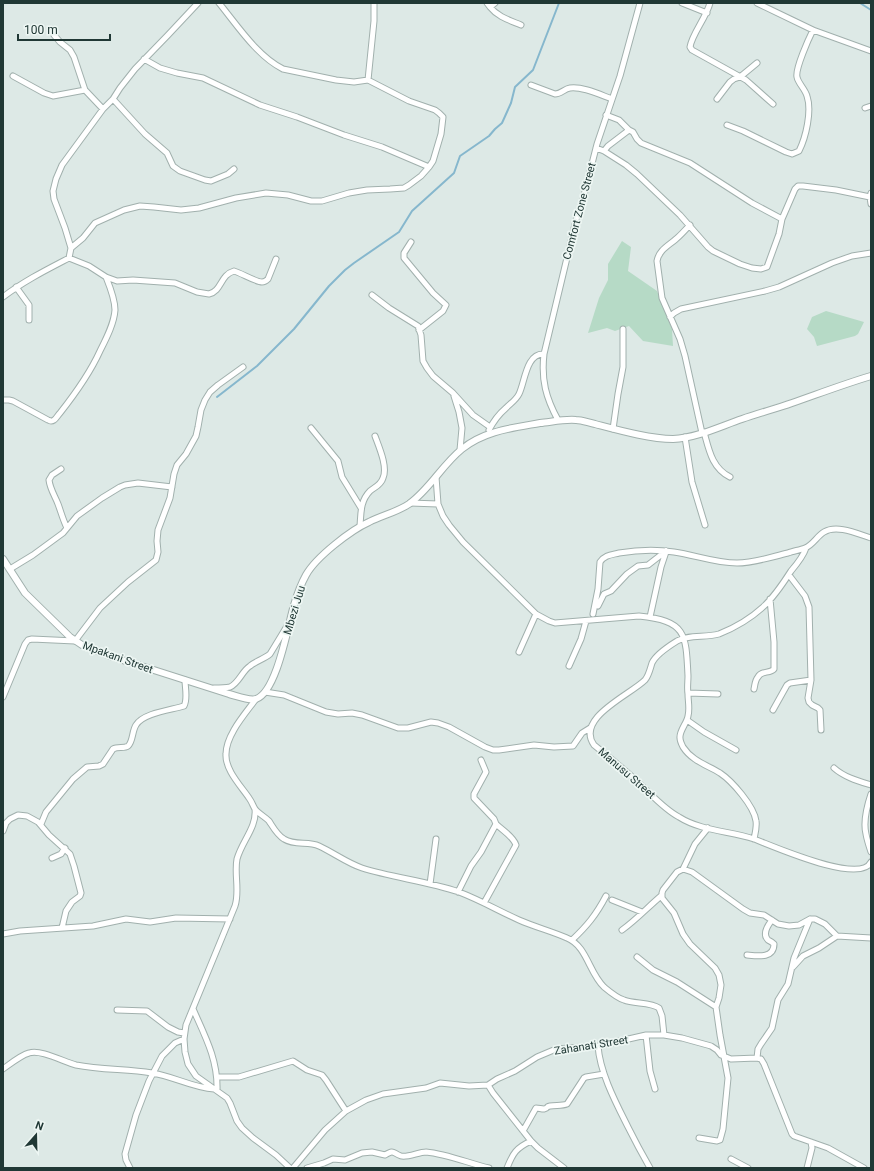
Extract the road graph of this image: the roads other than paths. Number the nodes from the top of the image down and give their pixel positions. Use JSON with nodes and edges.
{"nodes":[{"id":1,"x":198,"y":3,"type":"edge"},
{"id":2,"x":219,"y":3,"type":"edge"},
{"id":3,"x":374,"y":3,"type":"edge"},
{"id":4,"x":495,"y":3,"type":"edge"},
{"id":5,"x":640,"y":3,"type":"edge"},
{"id":6,"x":682,"y":3,"type":"edge"},
{"id":7,"x":710,"y":3,"type":"edge"},
{"id":8,"x":757,"y":3,"type":"edge"},
{"id":9,"x":488,"y":5,"type":"edge"},
{"id":10,"x":707,"y":13,"type":"junction"},
{"id":11,"x":521,"y":25,"type":"dead end"},
{"id":12,"x":813,"y":30,"type":"junction"},
{"id":13,"x":54,"y":35,"type":"dead end"},
{"id":14,"x":871,"y":51,"type":"edge"},
{"id":15,"x":144,"y":59,"type":"junction"},
{"id":16,"x":757,"y":63,"type":"dead end"},
{"id":17,"x":14,"y":76,"type":"dead end"},
{"id":18,"x":740,"y":77,"type":"junction"},
{"id":19,"x":368,"y":80,"type":"junction"},
{"id":20,"x":531,"y":85,"type":"dead end"},
{"id":21,"x":85,"y":90,"type":"junction"},
{"id":22,"x":112,"y":99,"type":"junction"},
{"id":23,"x":612,"y":99,"type":"junction"},
{"id":24,"x":717,"y":99,"type":"dead end"},
{"id":25,"x":773,"y":104,"type":"dead end"},
{"id":26,"x":871,"y":106,"type":"edge"},
{"id":27,"x":865,"y":108,"type":"dead end"},
{"id":28,"x":103,"y":109,"type":"junction"},
{"id":29,"x":606,"y":115,"type":"junction"},
{"id":30,"x":726,"y":125,"type":"dead end"},
{"id":31,"x":629,"y":130,"type":"junction"},
{"id":32,"x":596,"y":148,"type":"junction"},
{"id":33,"x":604,"y":151,"type":"junction"},
{"id":34,"x":429,"y":167,"type":"junction"},
{"id":35,"x":234,"y":169,"type":"dead end"},
{"id":36,"x":871,"y":196,"type":"edge"},
{"id":37,"x":871,"y":204,"type":"edge"},
{"id":38,"x":782,"y":219,"type":"junction"},
{"id":39,"x":690,"y":225,"type":"junction"},
{"id":40,"x":411,"y":242,"type":"dead end"},
{"id":41,"x":71,"y":248,"type":"junction"},
{"id":42,"x":871,"y":253,"type":"edge"},
{"id":43,"x":70,"y":258,"type":"junction"},
{"id":44,"x":276,"y":259,"type":"dead end"},
{"id":45,"x":106,"y":277,"type":"junction"},
{"id":46,"x":16,"y":287,"type":"junction"},
{"id":47,"x":372,"y":295,"type":"dead end"},
{"id":48,"x":3,"y":297,"type":"edge"},
{"id":49,"x":670,"y":317,"type":"junction"},
{"id":50,"x":29,"y":320,"type":"dead end"},
{"id":51,"x":623,"y":329,"type":"dead end"},
{"id":52,"x":419,"y":330,"type":"junction"},
{"id":53,"x":544,"y":354,"type":"junction"},
{"id":54,"x":243,"y":367,"type":"dead end"},
{"id":55,"x":871,"y":376,"type":"edge"},
{"id":56,"x":453,"y":393,"type":"junction"},
{"id":57,"x":3,"y":400,"type":"edge"},
{"id":58,"x":558,"y":420,"type":"junction"},
{"id":59,"x":490,"y":427,"type":"junction"},
{"id":60,"x":311,"y":428,"type":"dead end"},
{"id":61,"x":614,"y":428,"type":"junction"},
{"id":62,"x":703,"y":432,"type":"junction"},
{"id":63,"x":487,"y":435,"type":"junction"},
{"id":64,"x":375,"y":436,"type":"dead end"},
{"id":65,"x":685,"y":437,"type":"junction"},
{"id":66,"x":460,"y":450,"type":"junction"},
{"id":67,"x":61,"y":469,"type":"dead end"},
{"id":68,"x":436,"y":477,"type":"junction"},
{"id":69,"x":730,"y":477,"type":"dead end"},
{"id":70,"x":172,"y":487,"type":"junction"},
{"id":71,"x":410,"y":503,"type":"junction"},
{"id":72,"x":438,"y":504,"type":"junction"},
{"id":73,"x":361,"y":508,"type":"junction"},
{"id":74,"x":705,"y":525,"type":"dead end"},
{"id":75,"x":360,"y":526,"type":"junction"},
{"id":76,"x":67,"y":528,"type":"junction"},
{"id":77,"x":871,"y":538,"type":"edge"},
{"id":78,"x":806,"y":548,"type":"junction"},
{"id":79,"x":666,"y":551,"type":"junction"},
{"id":80,"x":3,"y":559,"type":"edge"},
{"id":81,"x":10,"y":569,"type":"junction"},
{"id":82,"x":789,"y":575,"type":"junction"},
{"id":83,"x":770,"y":599,"type":"junction"},
{"id":84,"x":536,"y":614,"type":"junction"},
{"id":85,"x":593,"y":614,"type":"junction"},
{"id":86,"x":650,"y":617,"type":"junction"},
{"id":87,"x":598,"y":620,"type":"junction"},
{"id":88,"x":586,"y":621,"type":"junction"},
{"id":89,"x":289,"y":623,"type":"junction"},
{"id":90,"x":684,"y":638,"type":"junction"},
{"id":91,"x":75,"y":641,"type":"junction"},
{"id":92,"x":519,"y":652,"type":"dead end"},
{"id":93,"x":569,"y":666,"type":"dead end"},
{"id":94,"x":185,"y":680,"type":"junction"},
{"id":95,"x":811,"y":680,"type":"junction"},
{"id":96,"x":211,"y":688,"type":"junction"},
{"id":97,"x":754,"y":689,"type":"dead end"},
{"id":98,"x":265,"y":692,"type":"junction"},
{"id":99,"x":688,"y":693,"type":"junction"},
{"id":100,"x":718,"y":694,"type":"dead end"},
{"id":101,"x":3,"y":697,"type":"edge"},
{"id":102,"x":256,"y":699,"type":"junction"},
{"id":103,"x":773,"y":710,"type":"dead end"},
{"id":104,"x":687,"y":720,"type":"junction"},
{"id":105,"x":590,"y":728,"type":"junction"},
{"id":106,"x":822,"y":730,"type":"dead end"},
{"id":107,"x":736,"y":750,"type":"dead end"},
{"id":108,"x":481,"y":760,"type":"dead end"},
{"id":109,"x":834,"y":768,"type":"dead end"},
{"id":110,"x":871,"y":785,"type":"edge"},
{"id":111,"x":871,"y":794,"type":"edge"},
{"id":112,"x":255,"y":809,"type":"junction"},
{"id":113,"x":41,"y":824,"type":"junction"},
{"id":114,"x":496,"y":824,"type":"junction"},
{"id":115,"x":708,"y":828,"type":"junction"},
{"id":116,"x":3,"y":831,"type":"edge"},
{"id":117,"x":436,"y":839,"type":"dead end"},
{"id":118,"x":754,"y":839,"type":"junction"},
{"id":119,"x":65,"y":848,"type":"junction"},
{"id":120,"x":871,"y":852,"type":"edge"},
{"id":121,"x":52,"y":858,"type":"dead end"},
{"id":122,"x":871,"y":862,"type":"edge"},
{"id":123,"x":683,"y":869,"type":"junction"},
{"id":124,"x":430,"y":884,"type":"junction"},
{"id":125,"x":458,"y":892,"type":"junction"},
{"id":126,"x":606,"y":896,"type":"dead end"},
{"id":127,"x":661,"y":896,"type":"junction"},
{"id":128,"x":612,"y":900,"type":"dead end"},
{"id":129,"x":484,"y":903,"type":"junction"},
{"id":130,"x":642,"y":912,"type":"junction"},
{"id":131,"x":230,"y":919,"type":"junction"},
{"id":132,"x":810,"y":919,"type":"junction"},
{"id":133,"x":772,"y":920,"type":"junction"},
{"id":134,"x":62,"y":928,"type":"junction"},
{"id":135,"x":622,"y":930,"type":"dead end"},
{"id":136,"x":3,"y":934,"type":"edge"},
{"id":137,"x":837,"y":936,"type":"junction"},
{"id":138,"x":871,"y":938,"type":"edge"},
{"id":139,"x":572,"y":940,"type":"junction"},
{"id":140,"x":747,"y":956,"type":"dead end"},
{"id":141,"x":637,"y":957,"type":"dead end"},
{"id":142,"x":791,"y":969,"type":"junction"},
{"id":143,"x":716,"y":1007,"type":"junction"},
{"id":144,"x":193,"y":1009,"type":"junction"},
{"id":145,"x":117,"y":1010,"type":"dead end"},
{"id":146,"x":664,"y":1035,"type":"junction"},
{"id":147,"x":184,"y":1036,"type":"junction"},
{"id":148,"x":646,"y":1036,"type":"junction"},
{"id":149,"x":598,"y":1046,"type":"junction"},
{"id":150,"x":724,"y":1056,"type":"junction"},
{"id":151,"x":757,"y":1058,"type":"junction"},
{"id":152,"x":3,"y":1069,"type":"edge"},
{"id":153,"x":153,"y":1073,"type":"junction"},
{"id":154,"x":604,"y":1074,"type":"junction"},
{"id":155,"x":218,"y":1077,"type":"junction"},
{"id":156,"x":488,"y":1085,"type":"junction"},
{"id":157,"x":655,"y":1089,"type":"dead end"},
{"id":158,"x":216,"y":1090,"type":"junction"},
{"id":159,"x":346,"y":1112,"type":"junction"},
{"id":160,"x":523,"y":1131,"type":"junction"},
{"id":161,"x":699,"y":1138,"type":"dead end"},
{"id":162,"x":531,"y":1141,"type":"junction"},
{"id":163,"x":811,"y":1142,"type":"junction"},
{"id":164,"x":731,"y":1159,"type":"dead end"},
{"id":165,"x":300,"y":1160,"type":"junction"},
{"id":166,"x":130,"y":1168,"type":"edge"},
{"id":167,"x":292,"y":1168,"type":"edge"},
{"id":168,"x":299,"y":1168,"type":"edge"},
{"id":169,"x":307,"y":1168,"type":"edge"},
{"id":170,"x":489,"y":1168,"type":"edge"},
{"id":171,"x":507,"y":1168,"type":"edge"},
{"id":172,"x":564,"y":1168,"type":"edge"},
{"id":173,"x":650,"y":1168,"type":"edge"},
{"id":174,"x":748,"y":1168,"type":"edge"},
{"id":175,"x":807,"y":1168,"type":"edge"},
{"id":176,"x":864,"y":1168,"type":"edge"}],
"edges":[{"from":1,"to":15,"type":"street"},
{"from":2,"to":19,"type":"street"},
{"from":3,"to":19,"type":"street"},
{"from":4,"to":9,"type":"street"},
{"from":5,"to":23,"type":"street","name":"Comfort Zone Street"},
{"from":6,"to":10,"type":"street"},
{"from":7,"to":10,"type":"street"},
{"from":8,"to":12,"type":"street"},
{"from":9,"to":11,"type":"street"},
{"from":10,"to":18,"type":"street"},
{"from":12,"to":14,"type":"street"},
{"from":12,"to":30,"type":"street"},
{"from":13,"to":21,"type":"street"},
{"from":15,"to":22,"type":"street"},
{"from":15,"to":34,"type":"street"},
{"from":16,"to":18,"type":"street"},
{"from":17,"to":21,"type":"street"},
{"from":18,"to":24,"type":"street"},
{"from":18,"to":25,"type":"street"},
{"from":19,"to":34,"type":"street"},
{"from":20,"to":23,"type":"street"},
{"from":21,"to":28,"type":"street"},
{"from":22,"to":28,"type":"street"},
{"from":22,"to":35,"type":"street"},
{"from":23,"to":29,"type":"street","name":"Comfort Zone Street"},
{"from":26,"to":27,"type":"street"},
{"from":28,"to":41,"type":"street"},
{"from":29,"to":31,"type":"street"},
{"from":29,"to":32,"type":"street","name":"Comfort Zone Street"},
{"from":31,"to":33,"type":"street"},
{"from":31,"to":38,"type":"street"},
{"from":32,"to":33,"type":"street"},
{"from":32,"to":53,"type":"street","name":"Comfort Zone Street"},
{"from":33,"to":39,"type":"street"},
{"from":34,"to":41,"type":"street"},
{"from":36,"to":37,"type":"street"},
{"from":36,"to":38,"type":"street"},
{"from":38,"to":39,"type":"street"},
{"from":39,"to":49,"type":"street"},
{"from":40,"to":52,"type":"street"},
{"from":41,"to":43,"type":"street"},
{"from":42,"to":49,"type":"street"},
{"from":43,"to":45,"type":"street"},
{"from":43,"to":46,"type":"street"},
{"from":44,"to":45,"type":"street"},
{"from":45,"to":57,"type":"street"},
{"from":46,"to":48,"type":"street"},
{"from":46,"to":50,"type":"street"},
{"from":47,"to":52,"type":"street"},
{"from":49,"to":62,"type":"street"},
{"from":51,"to":61,"type":"street"},
{"from":52,"to":56,"type":"street"},
{"from":53,"to":58,"type":"street","name":"Comfort Zone Street"},
{"from":53,"to":59,"type":"street"},
{"from":54,"to":70,"type":"street"},
{"from":55,"to":62,"type":"street","name":"Mbezi Juu"},
{"from":56,"to":59,"type":"street"},
{"from":56,"to":66,"type":"street"},
{"from":58,"to":61,"type":"street","name":"Mbezi Juu"},
{"from":58,"to":63,"type":"street","name":"Mbezi Juu"},
{"from":59,"to":63,"type":"street"},
{"from":60,"to":73,"type":"street"},
{"from":61,"to":65,"type":"street","name":"Mbezi Juu"},
{"from":62,"to":65,"type":"street","name":"Mbezi Juu"},
{"from":62,"to":69,"type":"street"},
{"from":63,"to":66,"type":"street","name":"Mbezi Juu"},
{"from":64,"to":73,"type":"street"},
{"from":65,"to":74,"type":"street"},
{"from":66,"to":68,"type":"street","name":"Mbezi Juu"},
{"from":67,"to":76,"type":"street"},
{"from":68,"to":71,"type":"street","name":"Mbezi Juu"},
{"from":68,"to":72,"type":"street"},
{"from":70,"to":76,"type":"street"},
{"from":70,"to":91,"type":"street"},
{"from":71,"to":72,"type":"street"},
{"from":71,"to":75,"type":"street","name":"Mbezi Juu"},
{"from":72,"to":84,"type":"street"},
{"from":73,"to":75,"type":"street"},
{"from":75,"to":89,"type":"street","name":"Mbezi Juu"},
{"from":76,"to":81,"type":"street"},
{"from":77,"to":78,"type":"street"},
{"from":78,"to":79,"type":"street"},
{"from":78,"to":82,"type":"street"},
{"from":79,"to":85,"type":"street"},
{"from":79,"to":85,"type":"street"},
{"from":79,"to":86,"type":"street"},
{"from":80,"to":81,"type":"street","name":"Mpakani Street"},
{"from":81,"to":91,"type":"street","name":"Mpakani Street"},
{"from":82,"to":83,"type":"street"},
{"from":82,"to":95,"type":"street"},
{"from":83,"to":90,"type":"street"},
{"from":83,"to":97,"type":"street"},
{"from":84,"to":88,"type":"street"},
{"from":84,"to":92,"type":"street"},
{"from":85,"to":87,"type":"street"},
{"from":86,"to":87,"type":"street"},
{"from":86,"to":90,"type":"street"},
{"from":87,"to":88,"type":"street"},
{"from":88,"to":93,"type":"street"},
{"from":89,"to":96,"type":"street"},
{"from":89,"to":98,"type":"street","name":"Mbezi Juu"},
{"from":90,"to":99,"type":"street"},
{"from":90,"to":105,"type":"street"},
{"from":91,"to":94,"type":"street","name":"Mpakani Street"},
{"from":91,"to":101,"type":"street"},
{"from":94,"to":96,"type":"street","name":"Mpakani Street"},
{"from":94,"to":113,"type":"street"},
{"from":95,"to":103,"type":"street"},
{"from":95,"to":106,"type":"street"},
{"from":96,"to":102,"type":"street","name":"Mpakani Street"},
{"from":98,"to":102,"type":"street"},
{"from":98,"to":105,"type":"street"},
{"from":99,"to":100,"type":"street"},
{"from":99,"to":104,"type":"street"},
{"from":102,"to":112,"type":"street"},
{"from":104,"to":107,"type":"street"},
{"from":104,"to":118,"type":"street"},
{"from":105,"to":115,"type":"street","name":"Manusu Street"},
{"from":108,"to":114,"type":"street"},
{"from":109,"to":110,"type":"street"},
{"from":111,"to":120,"type":"street"},
{"from":112,"to":124,"type":"street"},
{"from":112,"to":131,"type":"street"},
{"from":113,"to":116,"type":"street"},
{"from":113,"to":119,"type":"street"},
{"from":114,"to":125,"type":"street"},
{"from":114,"to":129,"type":"street"},
{"from":115,"to":118,"type":"street","name":"Manusu Street"},
{"from":115,"to":123,"type":"street"},
{"from":117,"to":124,"type":"street"},
{"from":118,"to":122,"type":"street","name":"Manusu Street"},
{"from":119,"to":121,"type":"street"},
{"from":119,"to":134,"type":"street"},
{"from":123,"to":127,"type":"street"},
{"from":123,"to":133,"type":"street"},
{"from":124,"to":125,"type":"street"},
{"from":125,"to":129,"type":"street"},
{"from":126,"to":139,"type":"street"},
{"from":127,"to":130,"type":"street"},
{"from":127,"to":143,"type":"street"},
{"from":128,"to":130,"type":"street"},
{"from":129,"to":139,"type":"street"},
{"from":130,"to":135,"type":"street"},
{"from":131,"to":134,"type":"street"},
{"from":131,"to":144,"type":"street"},
{"from":132,"to":133,"type":"street"},
{"from":132,"to":137,"type":"street"},
{"from":132,"to":142,"type":"street"},
{"from":133,"to":140,"type":"street"},
{"from":134,"to":136,"type":"street"},
{"from":137,"to":138,"type":"street"},
{"from":137,"to":142,"type":"street"},
{"from":139,"to":146,"type":"street"},
{"from":141,"to":143,"type":"street"},
{"from":142,"to":151,"type":"street"},
{"from":143,"to":150,"type":"street"},
{"from":144,"to":147,"type":"street"},
{"from":144,"to":155,"type":"street"},
{"from":145,"to":147,"type":"street"},
{"from":146,"to":148,"type":"street","name":"Zahanati Street"},
{"from":146,"to":150,"type":"street","name":"Zahanati Street"},
{"from":147,"to":153,"type":"street"},
{"from":147,"to":158,"type":"street","name":"Zahanati Street"},
{"from":148,"to":149,"type":"street","name":"Zahanati Street"},
{"from":148,"to":157,"type":"street"},
{"from":149,"to":154,"type":"street"},
{"from":149,"to":156,"type":"street","name":"Zahanati Street"},
{"from":150,"to":151,"type":"street","name":"Zahanati Street"},
{"from":150,"to":161,"type":"street"},
{"from":151,"to":163,"type":"street"},
{"from":152,"to":153,"type":"street"},
{"from":153,"to":158,"type":"street"},
{"from":153,"to":166,"type":"street"},
{"from":154,"to":160,"type":"street"},
{"from":154,"to":173,"type":"street"},
{"from":155,"to":158,"type":"street"},
{"from":155,"to":159,"type":"street"},
{"from":156,"to":159,"type":"street","name":"Zahanati Street"},
{"from":156,"to":160,"type":"street"},
{"from":158,"to":167,"type":"street","name":"Zahanati Street"},
{"from":159,"to":165,"type":"street","name":"Zahanati Street"},
{"from":160,"to":162,"type":"street"},
{"from":162,"to":171,"type":"street"},
{"from":162,"to":172,"type":"street"},
{"from":163,"to":175,"type":"street"},
{"from":163,"to":176,"type":"street"},
{"from":164,"to":174,"type":"street"},
{"from":165,"to":167,"type":"street","name":"Zahanati Street"},
{"from":165,"to":168,"type":"street"},
{"from":169,"to":170,"type":"street"}]}
